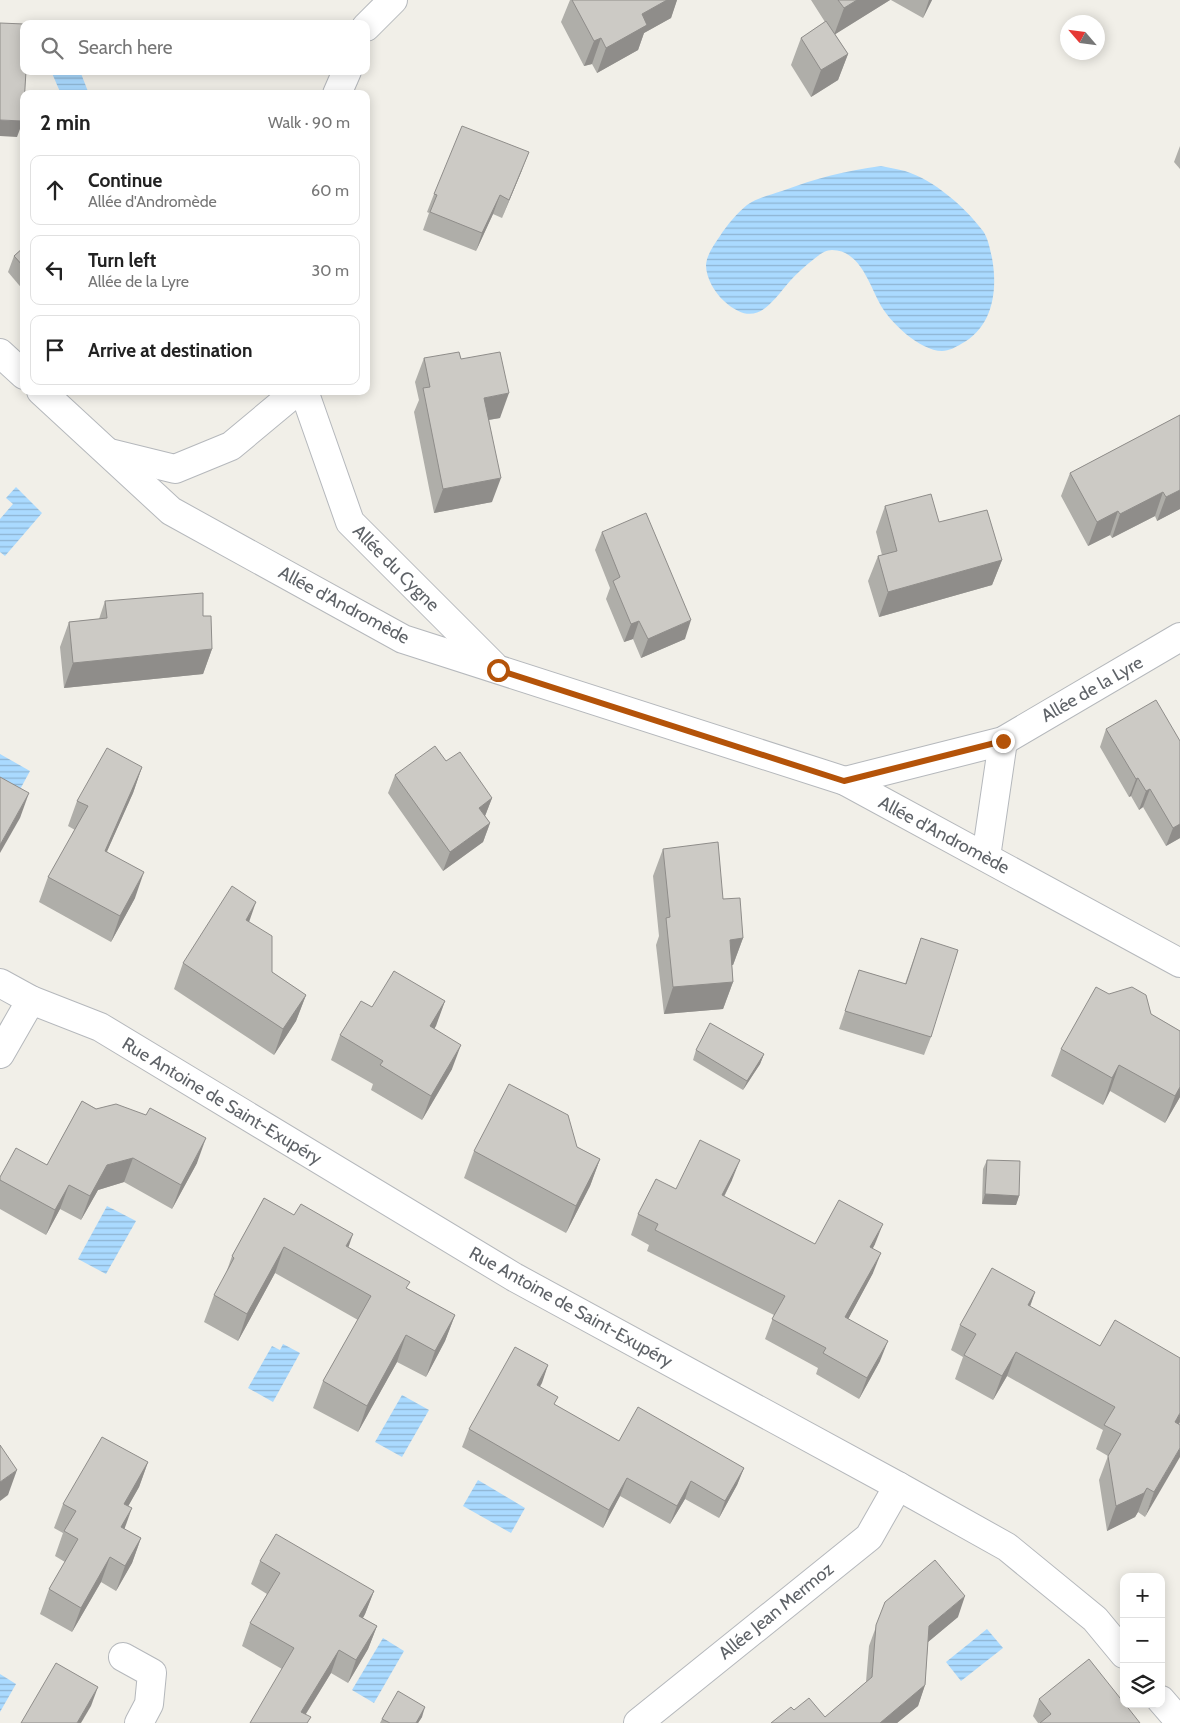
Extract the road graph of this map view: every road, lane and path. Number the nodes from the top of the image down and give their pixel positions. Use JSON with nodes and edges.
{"nodes":[{"id":1,"x":393,"y":0,"type":"edge"},
{"id":2,"x":370,"y":23,"type":"edge"},
{"id":3,"x":345,"y":75,"type":"edge"},
{"id":4,"x":339,"y":90,"type":"edge"},
{"id":5,"x":0,"y":353,"type":"edge"},
{"id":6,"x":20,"y":371,"type":"edge"},
{"id":7,"x":46,"y":395,"type":"edge"},
{"id":8,"x":292,"y":395,"type":"edge"},
{"id":9,"x":305,"y":395,"type":"edge"},
{"id":10,"x":107,"y":452,"type":"junction"},
{"id":11,"x":1180,"y":637,"type":"edge"},
{"id":12,"x":498,"y":670,"type":"junction"},
{"id":13,"x":1003,"y":741,"type":"junction"},
{"id":14,"x":844,"y":781,"type":"junction"},
{"id":15,"x":986,"y":857,"type":"junction"},
{"id":16,"x":1180,"y":963,"type":"edge"},
{"id":17,"x":0,"y":983,"type":"edge"},
{"id":18,"x":31,"y":1000,"type":"junction"},
{"id":19,"x":0,"y":1054,"type":"edge"},
{"id":20,"x":898,"y":1486,"type":"junction"},
{"id":21,"x":1120,"y":1649,"type":"edge"},
{"id":22,"x":123,"y":1657,"type":"dead end"},
{"id":23,"x":1165,"y":1705,"type":"edge"},
{"id":24,"x":1180,"y":1722,"type":"edge"},
{"id":25,"x":139,"y":1723,"type":"edge"},
{"id":26,"x":638,"y":1723,"type":"edge"}],
"edges":[{"from":1,"to":2,"type":"street"},
{"from":3,"to":4,"type":"street"},
{"from":5,"to":6,"type":"street"},
{"from":7,"to":10,"type":"street","name":"Allée d'Andromède"},
{"from":8,"to":10,"type":"street"},
{"from":9,"to":12,"type":"street","name":"Allée du Cygne"},
{"from":10,"to":12,"type":"street","name":"Allée d'Andromède"},
{"from":11,"to":13,"type":"street","name":"Allée de la Lyre"},
{"from":12,"to":14,"type":"street","name":"Allée d'Andromède"},
{"from":13,"to":14,"type":"street","name":"Allée de la Lyre"},
{"from":13,"to":15,"type":"street"},
{"from":14,"to":15,"type":"street","name":"Allée d'Andromède"},
{"from":15,"to":16,"type":"street","name":"Allée d'Andromède"},
{"from":17,"to":18,"type":"street","name":"Rue Antoine de Saint-Exupéry"},
{"from":18,"to":19,"type":"street"},
{"from":18,"to":20,"type":"street","name":"Rue Antoine de Saint-Exupéry"},
{"from":20,"to":21,"type":"street","name":"Rue Antoine de Saint-Exupéry"},
{"from":20,"to":26,"type":"street","name":"Allée Jean Mermoz"},
{"from":22,"to":25,"type":"street"},
{"from":23,"to":24,"type":"street"}]}
